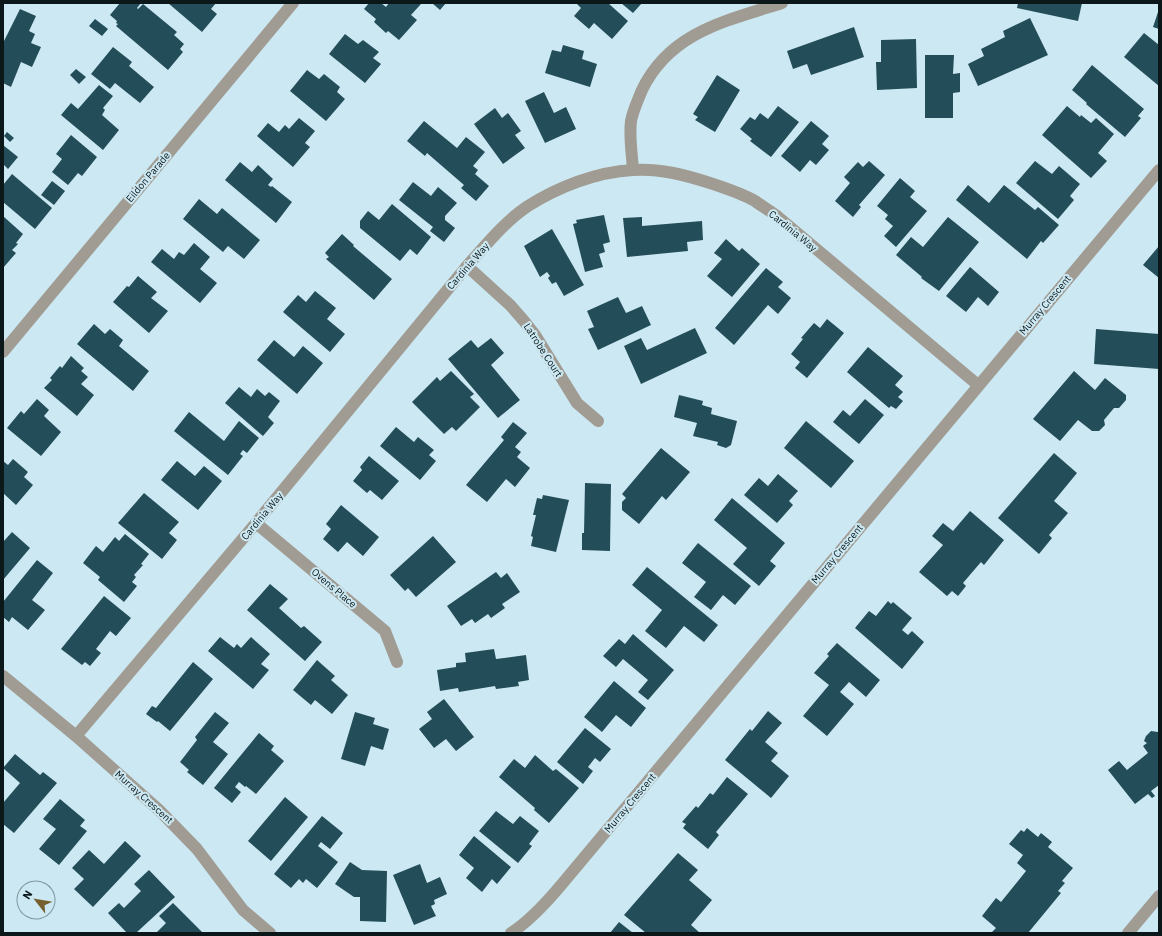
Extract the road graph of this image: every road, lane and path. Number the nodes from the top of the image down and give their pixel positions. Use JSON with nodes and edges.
{"nodes":[{"id":1,"x":293,"y":3,"type":"edge"},
{"id":2,"x":782,"y":3,"type":"edge"},
{"id":3,"x":633,"y":170,"type":"junction"},
{"id":4,"x":1159,"y":170,"type":"edge"},
{"id":5,"x":467,"y":266,"type":"junction"},
{"id":6,"x":3,"y":352,"type":"edge"},
{"id":7,"x":978,"y":385,"type":"junction"},
{"id":8,"x":598,"y":422,"type":"dead end"},
{"id":9,"x":256,"y":523,"type":"junction"},
{"id":10,"x":397,"y":662,"type":"dead end"},
{"id":11,"x":3,"y":676,"type":"edge"},
{"id":12,"x":76,"y":736,"type":"junction"},
{"id":13,"x":1159,"y":896,"type":"edge"},
{"id":14,"x":270,"y":933,"type":"edge"},
{"id":15,"x":511,"y":933,"type":"edge"},
{"id":16,"x":1128,"y":933,"type":"edge"}],
"edges":[{"from":1,"to":6,"type":"street","name":"Eildon Parade"},
{"from":2,"to":3,"type":"street"},
{"from":3,"to":5,"type":"street","name":"Cardinia Way"},
{"from":3,"to":7,"type":"street","name":"Cardinia Way"},
{"from":4,"to":7,"type":"street","name":"Murray Crescent"},
{"from":5,"to":8,"type":"street","name":"Latrobe Court"},
{"from":5,"to":9,"type":"street","name":"Cardinia Way"},
{"from":7,"to":15,"type":"street","name":"Murray Crescent"},
{"from":9,"to":10,"type":"street","name":"Ovens Place"},
{"from":9,"to":12,"type":"street","name":"Cardinia Way"},
{"from":11,"to":12,"type":"street","name":"Murray Crescent"},
{"from":12,"to":14,"type":"street","name":"Murray Crescent"},
{"from":13,"to":16,"type":"street"}]}
